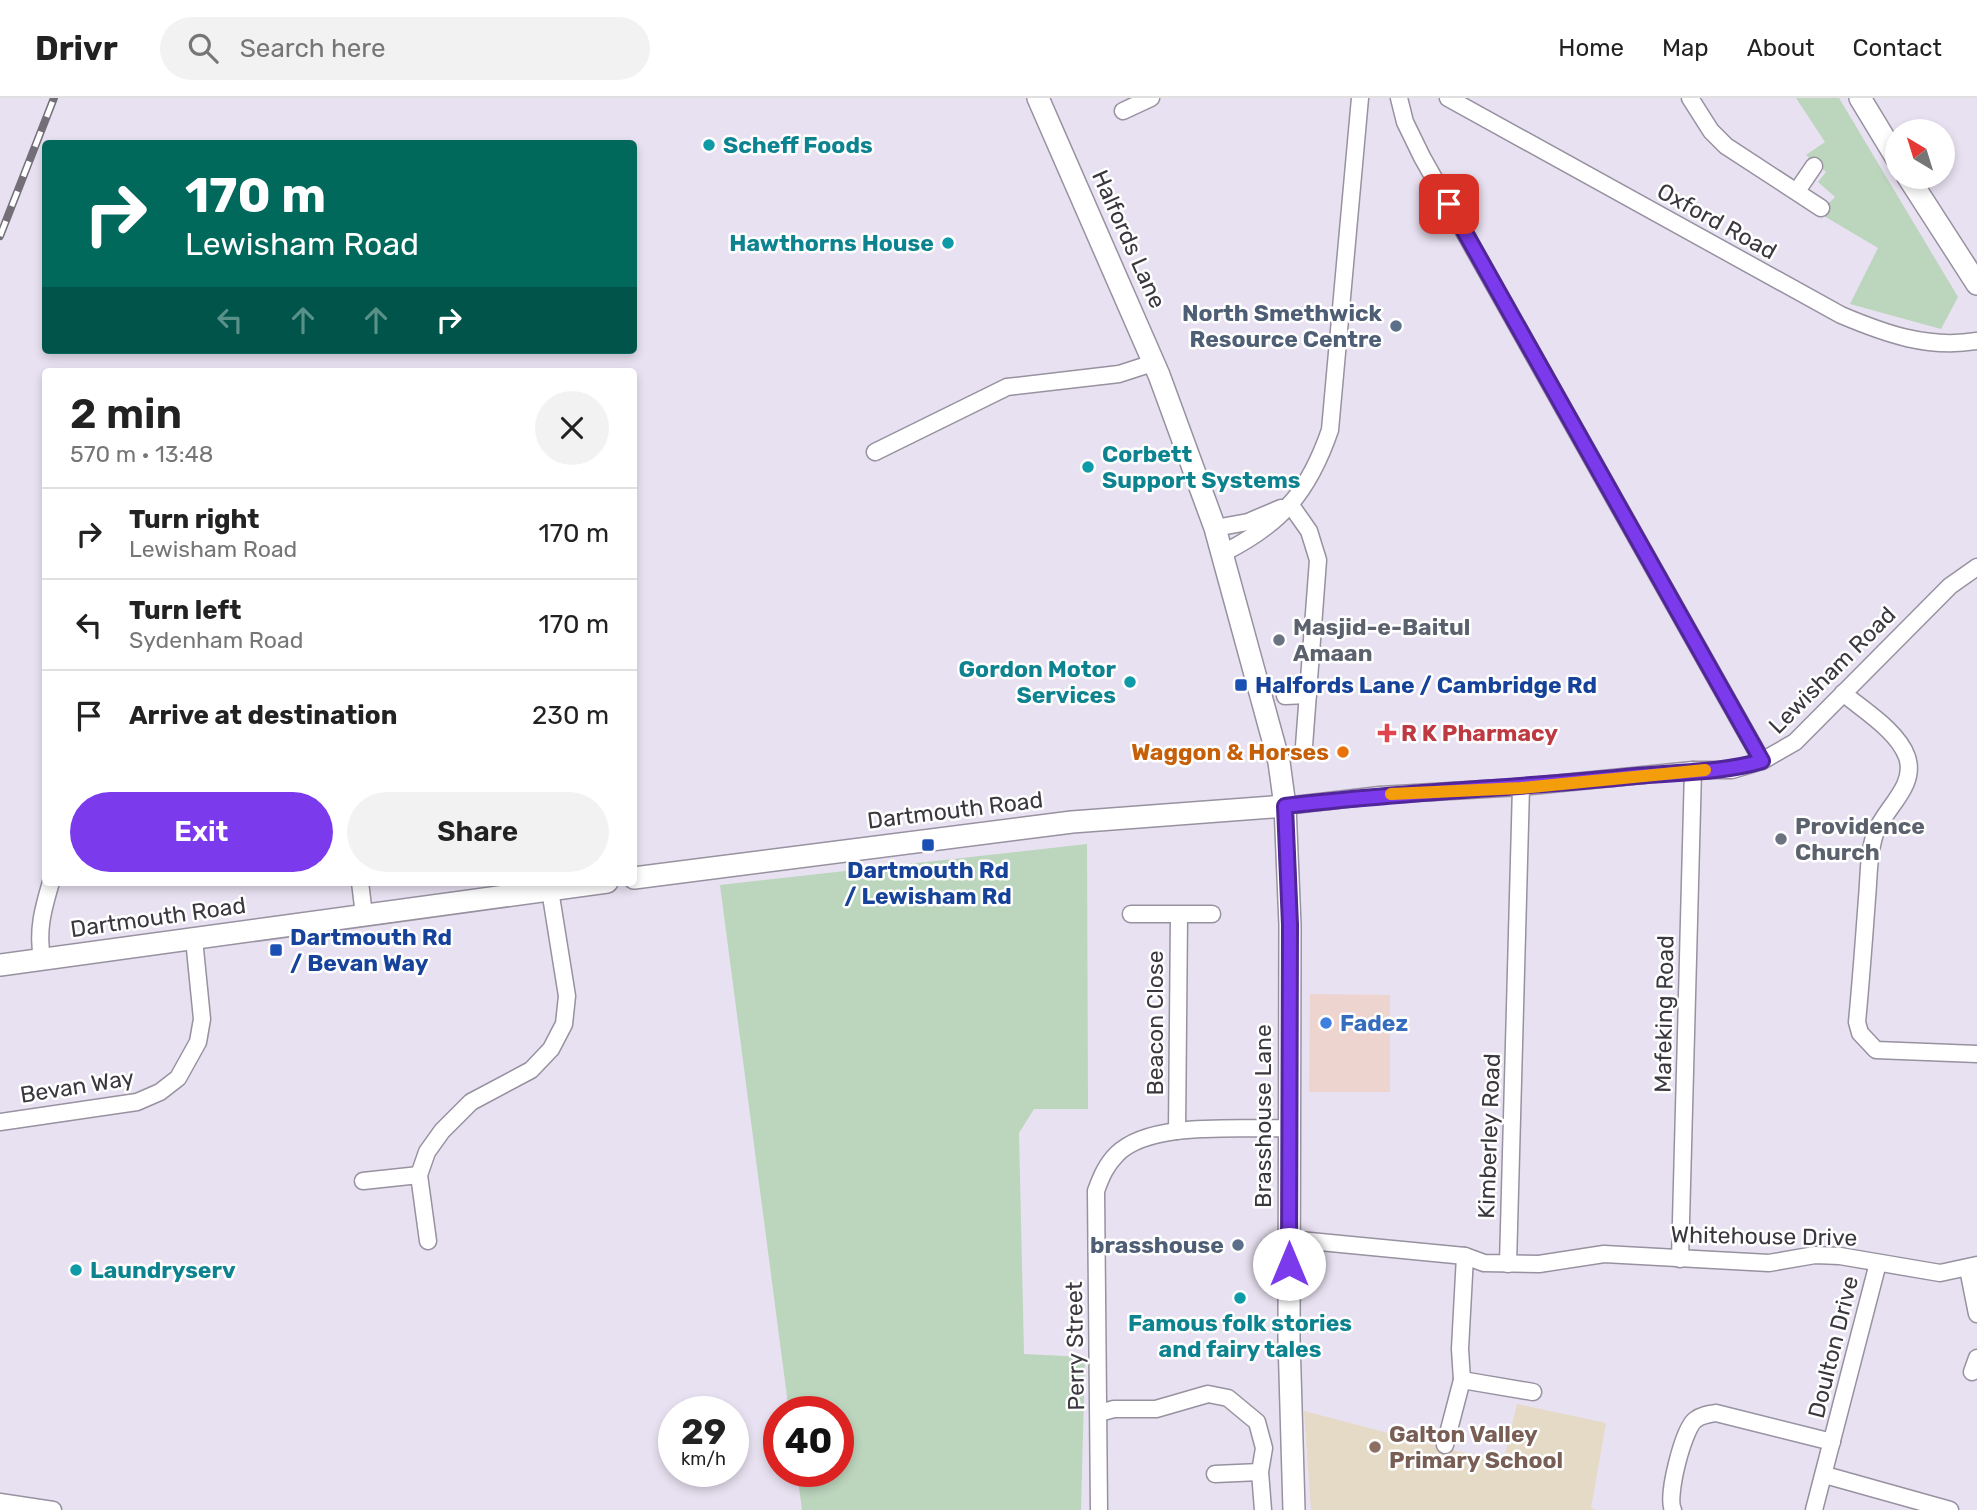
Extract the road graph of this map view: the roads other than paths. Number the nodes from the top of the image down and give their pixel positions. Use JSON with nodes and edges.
{"nodes":[{"id":1,"x":1038,"y":98,"type":"edge"},
{"id":2,"x":1360,"y":98,"type":"edge"},
{"id":3,"x":1399,"y":98,"type":"edge"},
{"id":4,"x":1448,"y":98,"type":"edge"},
{"id":5,"x":1690,"y":98,"type":"edge"},
{"id":6,"x":1860,"y":98,"type":"edge"},
{"id":7,"x":1147,"y":99,"type":"edge"},
{"id":8,"x":1124,"y":111,"type":"dead end"},
{"id":9,"x":1885,"y":139,"type":"edge"},
{"id":10,"x":1814,"y":166,"type":"dead end"},
{"id":11,"x":1916,"y":189,"type":"edge"},
{"id":12,"x":1797,"y":191,"type":"junction"},
{"id":13,"x":1821,"y":208,"type":"dead end"},
{"id":14,"x":1977,"y":284,"type":"edge"},
{"id":15,"x":1977,"y":341,"type":"edge"},
{"id":16,"x":1153,"y":363,"type":"junction"},
{"id":17,"x":875,"y":452,"type":"dead end"},
{"id":18,"x":1290,"y":504,"type":"junction"},
{"id":19,"x":1215,"y":528,"type":"junction"},
{"id":20,"x":1223,"y":553,"type":"junction"},
{"id":21,"x":1977,"y":567,"type":"edge"},
{"id":22,"x":1843,"y":693,"type":"junction"},
{"id":23,"x":1308,"y":695,"type":"junction"},
{"id":24,"x":1285,"y":696,"type":"dead end"},
{"id":25,"x":1304,"y":746,"type":"dead end"},
{"id":26,"x":1762,"y":761,"type":"junction"},
{"id":27,"x":1693,"y":770,"type":"junction"},
{"id":28,"x":1521,"y":788,"type":"junction"},
{"id":29,"x":1285,"y":806,"type":"junction"},
{"id":30,"x":637,"y":878,"type":"edge"},
{"id":31,"x":50,"y":886,"type":"edge"},
{"id":32,"x":360,"y":886,"type":"edge"},
{"id":33,"x":578,"y":886,"type":"edge"},
{"id":34,"x":550,"y":890,"type":"junction"},
{"id":35,"x":1131,"y":914,"type":"dead end"},
{"id":36,"x":1212,"y":914,"type":"dead end"},
{"id":37,"x":364,"y":915,"type":"junction"},
{"id":38,"x":1179,"y":915,"type":"junction"},
{"id":39,"x":194,"y":939,"type":"junction"},
{"id":40,"x":42,"y":958,"type":"junction"},
{"id":41,"x":0,"y":965,"type":"edge"},
{"id":42,"x":1977,"y":1054,"type":"edge"},
{"id":43,"x":0,"y":1122,"type":"edge"},
{"id":44,"x":1289,"y":1128,"type":"junction"},
{"id":45,"x":1177,"y":1131,"type":"junction"},
{"id":46,"x":419,"y":1175,"type":"junction"},
{"id":47,"x":363,"y":1181,"type":"dead end"},
{"id":48,"x":1289,"y":1239,"type":"junction"},
{"id":49,"x":428,"y":1241,"type":"dead end"},
{"id":50,"x":1465,"y":1256,"type":"junction"},
{"id":51,"x":1680,"y":1259,"type":"junction"},
{"id":52,"x":1878,"y":1263,"type":"junction"},
{"id":53,"x":1508,"y":1264,"type":"junction"},
{"id":54,"x":1973,"y":1267,"type":"edge"},
{"id":55,"x":1977,"y":1314,"type":"edge"},
{"id":56,"x":1462,"y":1380,"type":"junction"},
{"id":57,"x":1533,"y":1392,"type":"dead end"},
{"id":58,"x":1099,"y":1413,"type":"junction"},
{"id":59,"x":1832,"y":1442,"type":"junction"},
{"id":60,"x":1445,"y":1445,"type":"dead end"},
{"id":61,"x":1259,"y":1472,"type":"junction"},
{"id":62,"x":1215,"y":1474,"type":"dead end"},
{"id":63,"x":1825,"y":1475,"type":"junction"},
{"id":64,"x":0,"y":1502,"type":"edge"},
{"id":65,"x":53,"y":1510,"type":"edge"},
{"id":66,"x":1099,"y":1510,"type":"edge"},
{"id":67,"x":1263,"y":1510,"type":"edge"},
{"id":68,"x":1294,"y":1510,"type":"edge"},
{"id":69,"x":1673,"y":1510,"type":"edge"},
{"id":70,"x":1814,"y":1510,"type":"edge"},
{"id":71,"x":1950,"y":1510,"type":"edge"}],
"edges":[{"from":1,"to":16,"type":"street","name":"Halfords Lane"},
{"from":2,"to":18,"type":"street"},
{"from":3,"to":26,"type":"street"},
{"from":4,"to":15,"type":"street","name":"Oxford Road"},
{"from":5,"to":12,"type":"street"},
{"from":6,"to":9,"type":"street"},
{"from":7,"to":8,"type":"street"},
{"from":10,"to":12,"type":"street"},
{"from":11,"to":14,"type":"street"},
{"from":12,"to":13,"type":"street"},
{"from":16,"to":17,"type":"street"},
{"from":16,"to":19,"type":"street","name":"Halfords Lane"},
{"from":18,"to":19,"type":"street"},
{"from":18,"to":20,"type":"street"},
{"from":18,"to":23,"type":"street"},
{"from":19,"to":20,"type":"street","name":"Halfords Lane"},
{"from":20,"to":29,"type":"street","name":"Halfords Lane"},
{"from":21,"to":22,"type":"street","name":"Lewisham Road"},
{"from":22,"to":26,"type":"street","name":"Lewisham Road"},
{"from":22,"to":42,"type":"street"},
{"from":23,"to":24,"type":"street"},
{"from":23,"to":25,"type":"street"},
{"from":26,"to":27,"type":"street","name":"Lewisham Road"},
{"from":27,"to":28,"type":"street","name":"Lewisham Road"},
{"from":27,"to":51,"type":"street","name":"Mafeking Road"},
{"from":28,"to":29,"type":"street","name":"Lewisham Road"},
{"from":28,"to":53,"type":"street","name":"Kimberley Road"},
{"from":29,"to":30,"type":"street","name":"Dartmouth Road"},
{"from":29,"to":44,"type":"street","name":"Brasshouse Lane"},
{"from":31,"to":40,"type":"street"},
{"from":32,"to":37,"type":"street"},
{"from":33,"to":34,"type":"street","name":"Dartmouth Road"},
{"from":34,"to":37,"type":"street","name":"Dartmouth Road"},
{"from":34,"to":46,"type":"street"},
{"from":35,"to":38,"type":"street"},
{"from":36,"to":38,"type":"street"},
{"from":37,"to":39,"type":"street","name":"Dartmouth Road"},
{"from":38,"to":45,"type":"street","name":"Beacon Close"},
{"from":39,"to":40,"type":"street","name":"Dartmouth Road"},
{"from":39,"to":43,"type":"street","name":"Bevan Way"},
{"from":40,"to":41,"type":"street","name":"Dartmouth Road"},
{"from":44,"to":45,"type":"street","name":"Perry Street"},
{"from":44,"to":48,"type":"street","name":"Brasshouse Lane"},
{"from":45,"to":58,"type":"street","name":"Perry Street"},
{"from":46,"to":47,"type":"street"},
{"from":46,"to":49,"type":"street"},
{"from":48,"to":50,"type":"street"},
{"from":48,"to":68,"type":"street","name":"Brasshouse Lane"},
{"from":50,"to":53,"type":"street"},
{"from":50,"to":56,"type":"street"},
{"from":51,"to":52,"type":"street","name":"Whitehouse Drive"},
{"from":51,"to":53,"type":"street","name":"Whitehouse Drive"},
{"from":52,"to":54,"type":"street","name":"Whitehouse Drive"},
{"from":52,"to":59,"type":"street","name":"Doulton Drive"},
{"from":54,"to":55,"type":"street"},
{"from":56,"to":57,"type":"street"},
{"from":56,"to":60,"type":"street"},
{"from":58,"to":61,"type":"street"},
{"from":58,"to":66,"type":"street","name":"Perry Street"},
{"from":59,"to":63,"type":"street","name":"Doulton Drive"},
{"from":59,"to":69,"type":"street","name":"Doulton Drive"},
{"from":61,"to":62,"type":"street"},
{"from":61,"to":67,"type":"street"},
{"from":63,"to":70,"type":"street","name":"Doulton Drive"},
{"from":63,"to":71,"type":"street"},
{"from":64,"to":65,"type":"street"}]}
